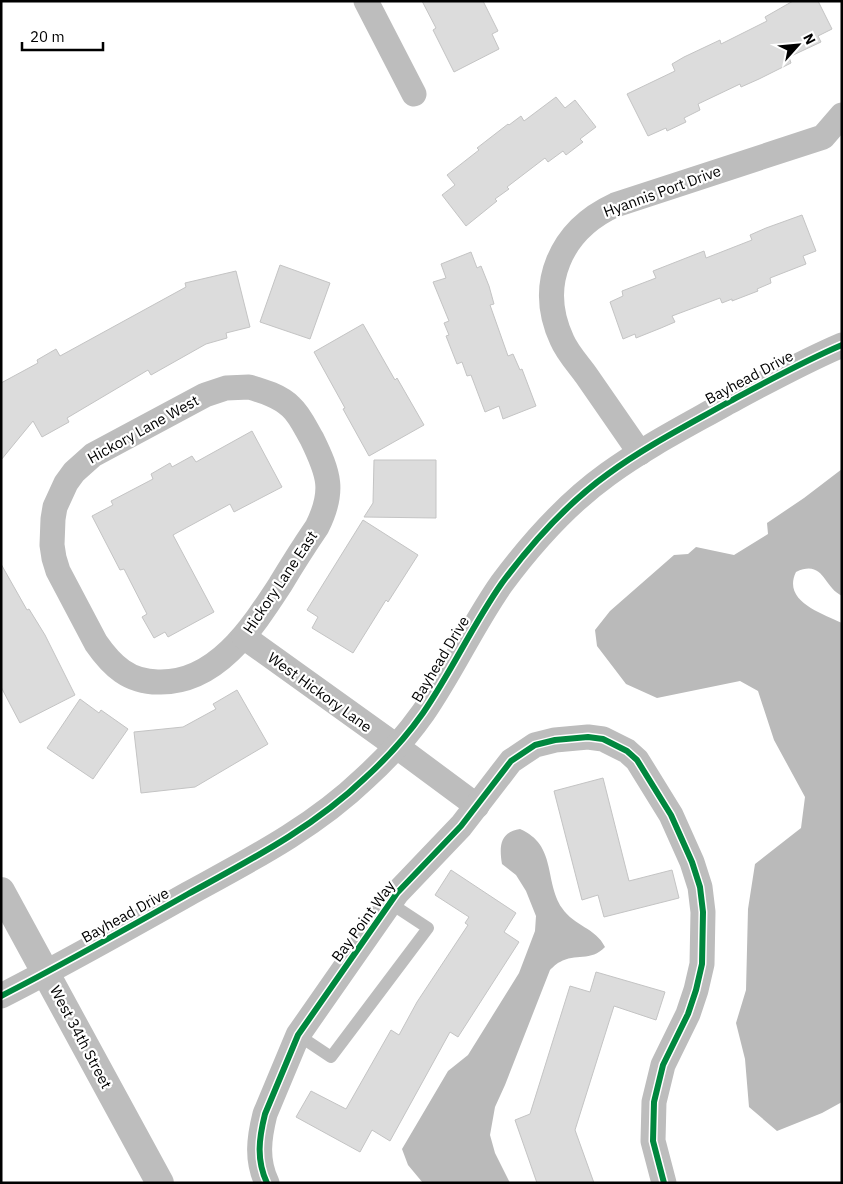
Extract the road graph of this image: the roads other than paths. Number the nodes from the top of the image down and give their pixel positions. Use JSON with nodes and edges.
{"nodes":[{"id":1,"x":366,"y":1,"type":"edge"},
{"id":2,"x":414,"y":94,"type":"dead end"},
{"id":3,"x":842,"y":115,"type":"edge"},
{"id":4,"x":842,"y":344,"type":"edge"},
{"id":5,"x":305,"y":425,"type":"joint"},
{"id":6,"x":640,"y":453,"type":"junction"},
{"id":7,"x":86,"y":622,"type":"joint"},
{"id":8,"x":244,"y":637,"type":"junction"},
{"id":9,"x":396,"y":746,"type":"junction"},
{"id":10,"x":477,"y":806,"type":"junction"},
{"id":11,"x":1,"y":891,"type":"edge"},
{"id":12,"x":390,"y":903,"type":"junction"},
{"id":13,"x":46,"y":973,"type":"junction"},
{"id":14,"x":1,"y":996,"type":"edge"},
{"id":15,"x":298,"y":1035,"type":"junction"},
{"id":16,"x":160,"y":1183,"type":"edge"},
{"id":17,"x":268,"y":1183,"type":"edge"},
{"id":18,"x":664,"y":1183,"type":"edge"}],
"edges":[{"from":1,"to":2,"type":"street"},
{"from":3,"to":6,"type":"street","name":"Hyannis Port Drive"},
{"from":4,"to":6,"type":"street","name":"Bayhead Drive"},
{"from":5,"to":7,"type":"street","name":"Hickory Lane West"},
{"from":5,"to":8,"type":"street","name":"Hickory Lane East"},
{"from":6,"to":9,"type":"street","name":"Bayhead Drive"},
{"from":7,"to":8,"type":"street","name":"Hickory Lane East"},
{"from":8,"to":9,"type":"street","name":"West Hickory Lane"},
{"from":9,"to":10,"type":"street","name":"West Hickory Lane"},
{"from":9,"to":13,"type":"street","name":"Bayhead Drive"},
{"from":10,"to":12,"type":"street","name":"Bay Point Way"},
{"from":10,"to":18,"type":"street","name":"Bay Point Way"},
{"from":11,"to":13,"type":"street","name":"West 34th Street"},
{"from":12,"to":15,"type":"street","name":"Bay Point Way"},
{"from":12,"to":15,"type":"lane"},
{"from":13,"to":14,"type":"street","name":"Bayhead Drive"},
{"from":13,"to":16,"type":"street","name":"West 34th Street"},
{"from":15,"to":17,"type":"street","name":"Bay Point Way"}]}
